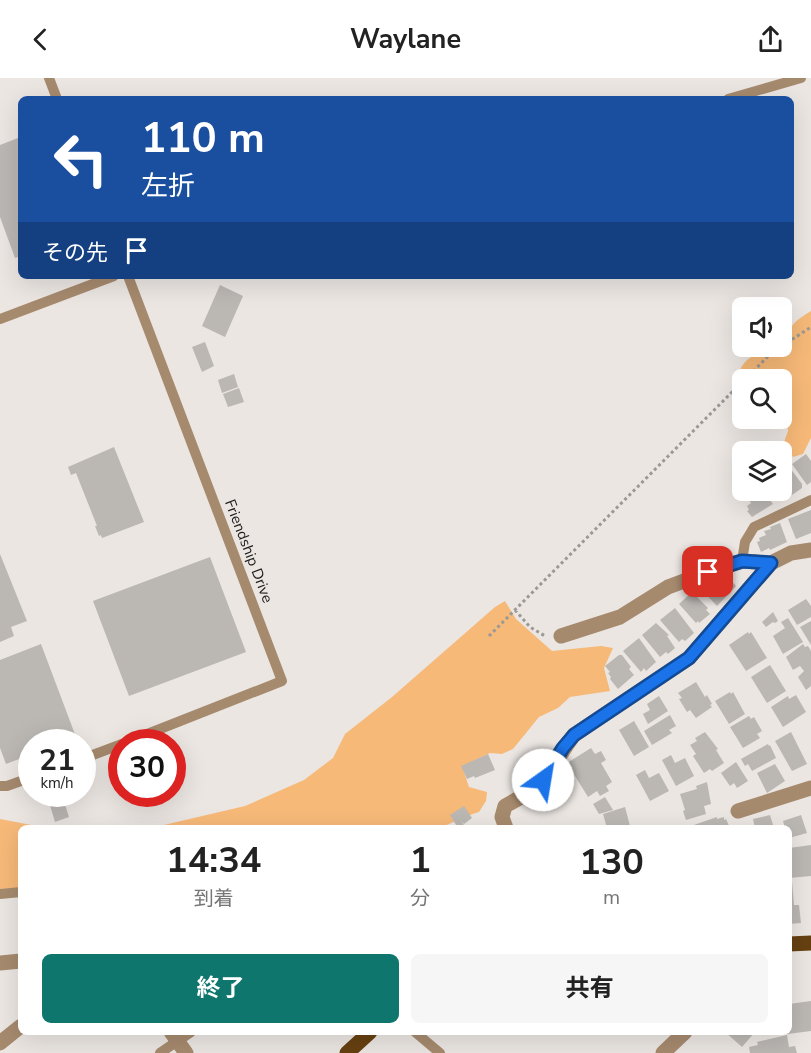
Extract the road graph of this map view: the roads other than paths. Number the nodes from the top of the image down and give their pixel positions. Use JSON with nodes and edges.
{"nodes":[{"id":1,"x":49,"y":78,"type":"edge"},
{"id":2,"x":801,"y":78,"type":"edge"},
{"id":3,"x":56,"y":96,"type":"edge"},
{"id":4,"x":738,"y":96,"type":"edge"},
{"id":5,"x":106,"y":279,"type":"edge"},
{"id":6,"x":129,"y":279,"type":"edge"},
{"id":7,"x":0,"y":319,"type":"edge"},
{"id":8,"x":811,"y":500,"type":"edge"},
{"id":9,"x":811,"y":550,"type":"edge"},
{"id":10,"x":742,"y":561,"type":"junction"},
{"id":11,"x":771,"y":563,"type":"junction"},
{"id":12,"x":561,"y":636,"type":"road end"},
{"id":13,"x":160,"y":729,"type":"edge"},
{"id":14,"x":18,"y":782,"type":"edge"},
{"id":15,"x":0,"y":786,"type":"edge"},
{"id":16,"x":811,"y":788,"type":"edge"},
{"id":17,"x":738,"y":810,"type":"dead end"},
{"id":18,"x":505,"y":825,"type":"edge"},
{"id":19,"x":18,"y":892,"type":"edge"},
{"id":20,"x":0,"y":894,"type":"edge"},
{"id":21,"x":811,"y":943,"type":"edge"},
{"id":22,"x":792,"y":944,"type":"edge"},
{"id":23,"x":18,"y":961,"type":"edge"},
{"id":24,"x":0,"y":963,"type":"edge"},
{"id":25,"x":18,"y":1028,"type":"edge"},
{"id":26,"x":367,"y":1035,"type":"edge"},
{"id":27,"x":419,"y":1035,"type":"edge"},
{"id":28,"x":682,"y":1035,"type":"edge"},
{"id":29,"x":179,"y":1042,"type":"edge"},
{"id":30,"x":0,"y":1043,"type":"edge"},
{"id":31,"x":160,"y":1053,"type":"edge"},
{"id":32,"x":347,"y":1053,"type":"edge"},
{"id":33,"x":440,"y":1053,"type":"edge"},
{"id":34,"x":663,"y":1053,"type":"edge"}],
"edges":[{"from":1,"to":3,"type":"lane"},
{"from":2,"to":4,"type":"lane"},
{"from":5,"to":7,"type":"lane"},
{"from":6,"to":13,"type":"lane","name":"Friendship Drive"},
{"from":8,"to":10,"type":"lane"},
{"from":9,"to":11,"type":"street"},
{"from":10,"to":11,"type":"street"},
{"from":10,"to":12,"type":"street"},
{"from":11,"to":18,"type":"street"},
{"from":14,"to":15,"type":"lane"},
{"from":16,"to":17,"type":"street"},
{"from":19,"to":20,"type":"lane"},
{"from":21,"to":22,"type":"main road"},
{"from":23,"to":24,"type":"street"},
{"from":25,"to":30,"type":"street"},
{"from":26,"to":32,"type":"main road"},
{"from":27,"to":33,"type":"lane"},
{"from":28,"to":34,"type":"street"},
{"from":29,"to":31,"type":"lane"}]}
